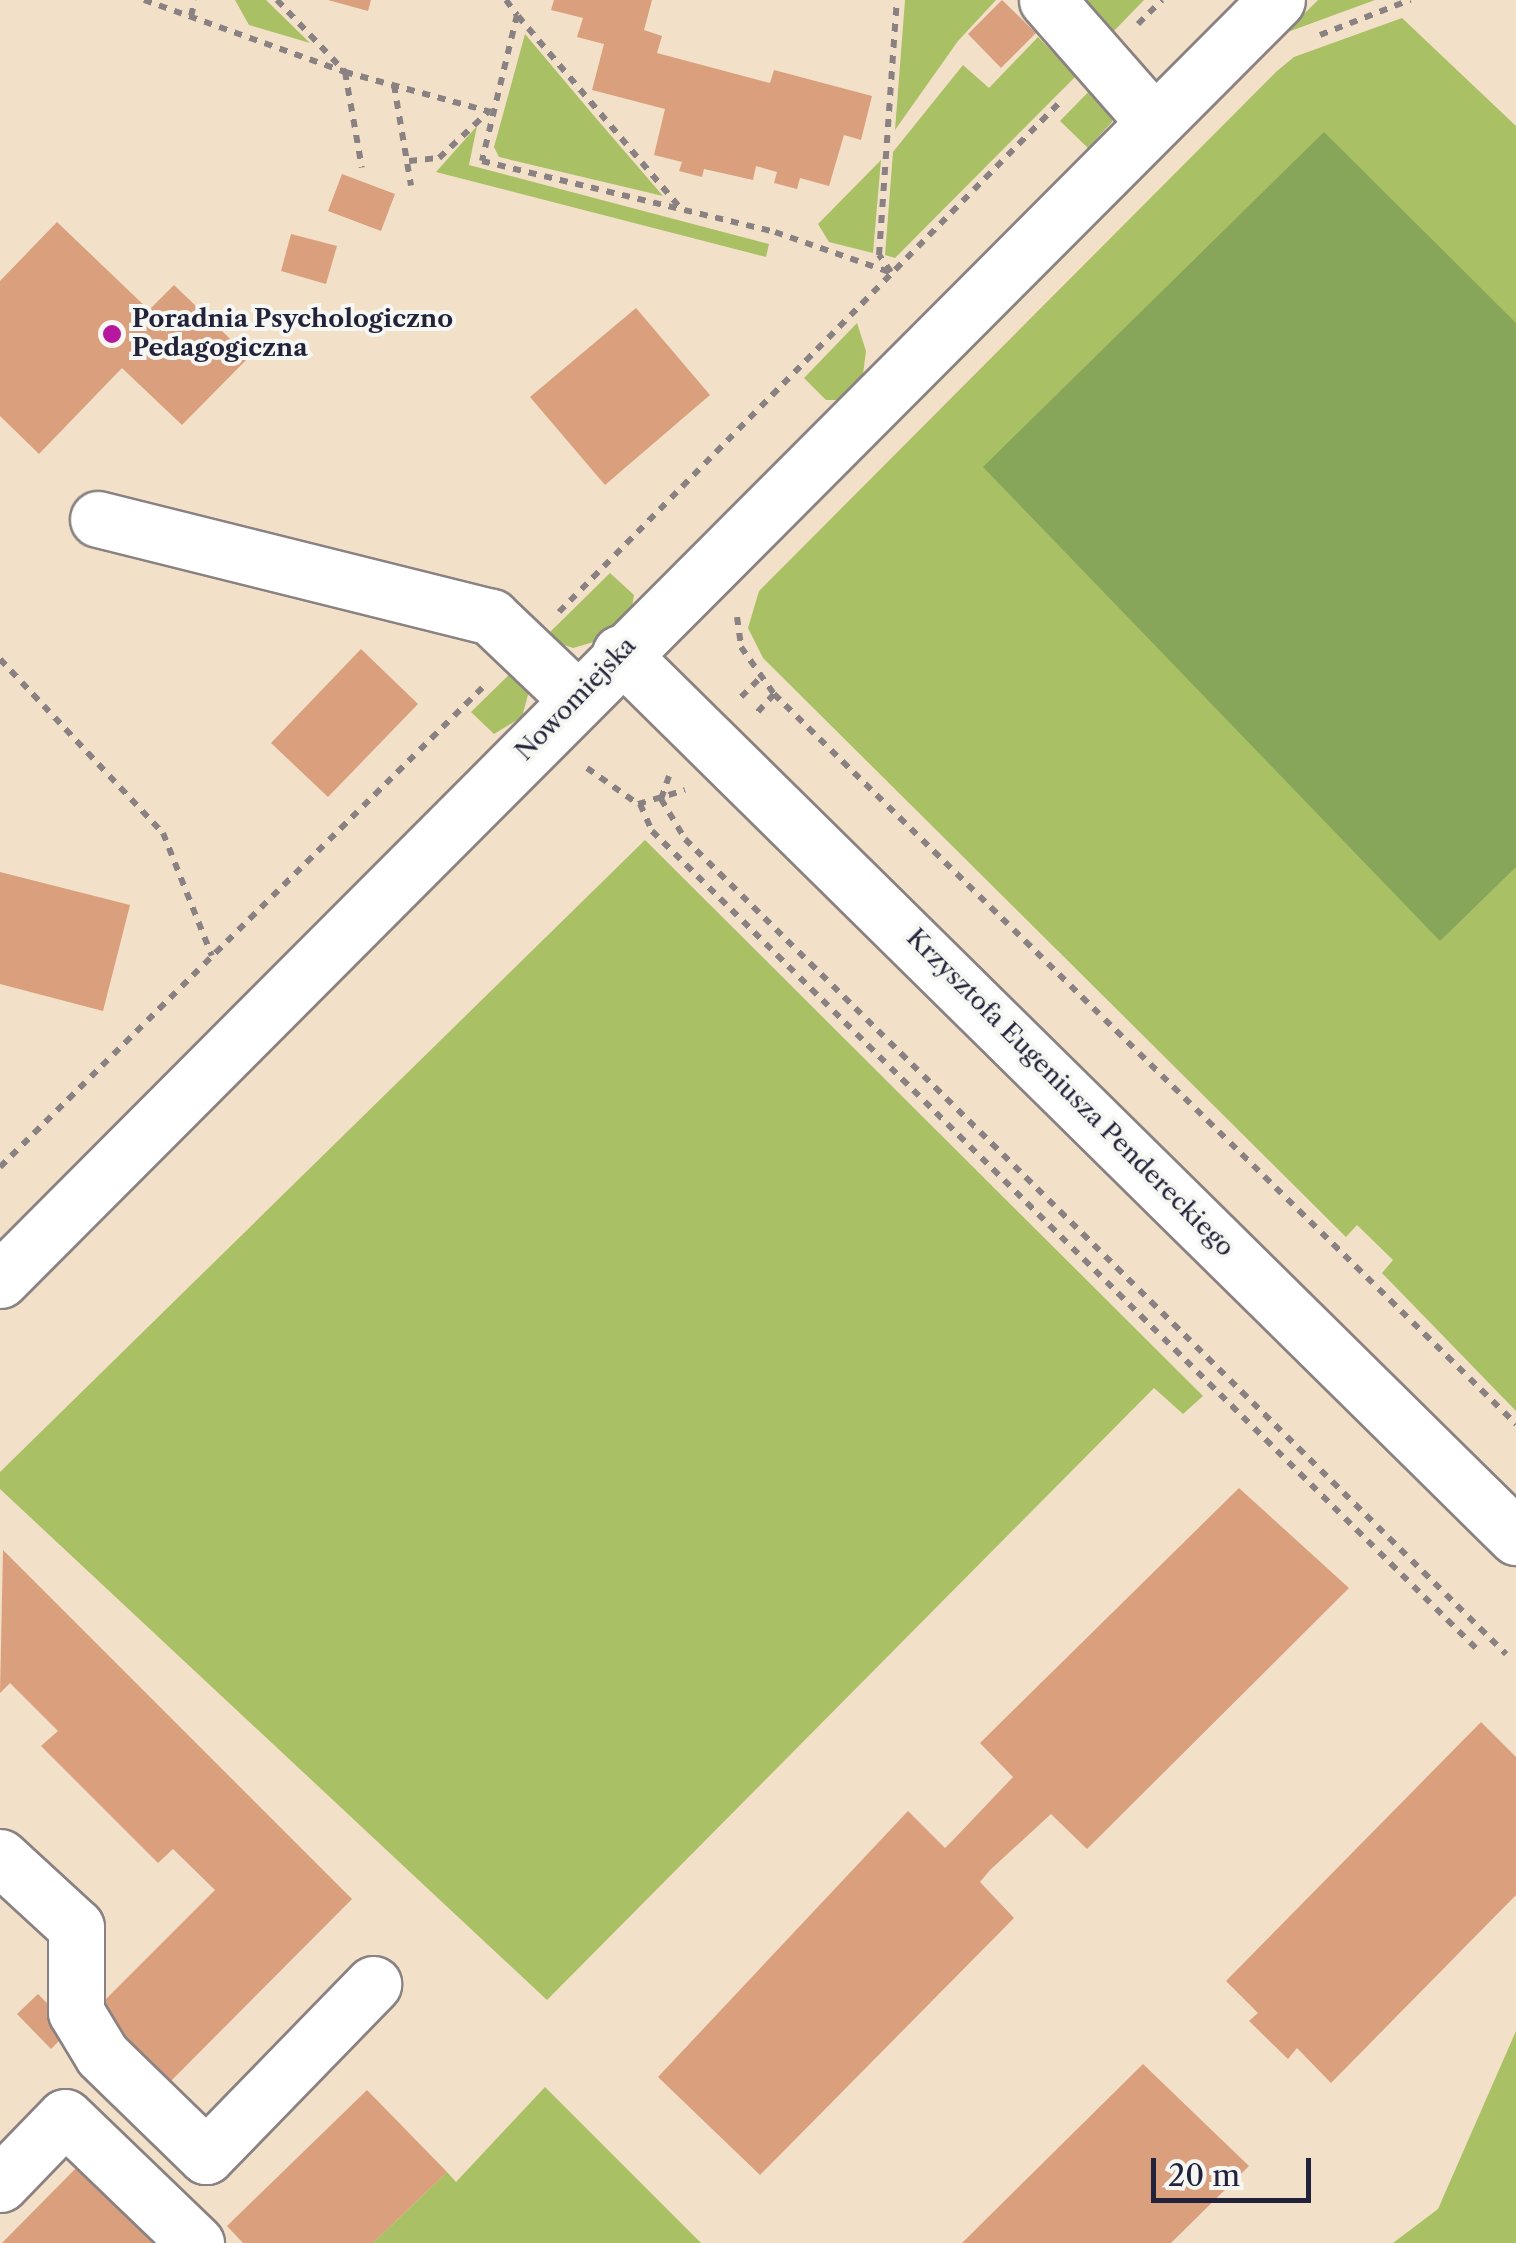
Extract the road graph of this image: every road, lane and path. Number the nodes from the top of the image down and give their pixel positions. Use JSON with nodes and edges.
{"nodes":[{"id":1,"x":144,"y":0,"type":"edge"},
{"id":2,"x":196,"y":0,"type":"edge"},
{"id":3,"x":277,"y":0,"type":"edge"},
{"id":4,"x":506,"y":0,"type":"edge"},
{"id":5,"x":897,"y":0,"type":"edge"},
{"id":6,"x":1047,"y":0,"type":"edge"},
{"id":7,"x":1162,"y":0,"type":"edge"},
{"id":8,"x":1276,"y":0,"type":"edge"},
{"id":9,"x":517,"y":15,"type":"junction"},
{"id":10,"x":191,"y":16,"type":"junction"},
{"id":11,"x":1101,"y":61,"type":"junction"},
{"id":12,"x":345,"y":72,"type":"junction"},
{"id":13,"x":394,"y":86,"type":"junction"},
{"id":14,"x":490,"y":112,"type":"junction"},
{"id":15,"x":1154,"y":122,"type":"junction"},
{"id":16,"x":409,"y":161,"type":"junction"},
{"id":17,"x":362,"y":168,"type":"dead end"},
{"id":18,"x":410,"y":186,"type":"dead end"},
{"id":19,"x":681,"y":209,"type":"junction"},
{"id":20,"x":892,"y":273,"type":"junction"},
{"id":21,"x":98,"y":519,"type":"dead end"},
{"id":22,"x":523,"y":647,"type":"junction"},
{"id":23,"x":620,"y":653,"type":"junction"},
{"id":24,"x":0,"y":660,"type":"edge"},
{"id":25,"x":759,"y":678,"type":"dead end"},
{"id":26,"x":774,"y":694,"type":"dead end"},
{"id":27,"x":577,"y":699,"type":"junction"},
{"id":28,"x":706,"y":734,"type":"junction"},
{"id":29,"x":680,"y":796,"type":"dead end"},
{"id":30,"x":661,"y":799,"type":"junction"},
{"id":31,"x":212,"y":956,"type":"junction"},
{"id":32,"x":0,"y":1167,"type":"edge"},
{"id":33,"x":0,"y":1280,"type":"edge"},
{"id":34,"x":1516,"y":1424,"type":"edge"},
{"id":35,"x":1516,"y":1537,"type":"edge"},
{"id":36,"x":1476,"y":1648,"type":"dead end"},
{"id":37,"x":1506,"y":1654,"type":"dead end"},
{"id":38,"x":0,"y":1857,"type":"edge"},
{"id":39,"x":373,"y":1984,"type":"dead end"},
{"id":40,"x":0,"y":2184,"type":"edge"},
{"id":41,"x":196,"y":2243,"type":"edge"}],
"edges":[{"from":1,"to":10,"type":"path"},
{"from":2,"to":10,"type":"path"},
{"from":3,"to":12,"type":"path"},
{"from":4,"to":9,"type":"path"},
{"from":5,"to":20,"type":"path"},
{"from":6,"to":11,"type":"street"},
{"from":7,"to":11,"type":"path"},
{"from":8,"to":15,"type":"street","name":"Nowomiejska"},
{"from":9,"to":14,"type":"path"},
{"from":9,"to":19,"type":"path"},
{"from":10,"to":12,"type":"path"},
{"from":11,"to":15,"type":"street"},
{"from":11,"to":20,"type":"path"},
{"from":12,"to":13,"type":"path"},
{"from":12,"to":17,"type":"path"},
{"from":13,"to":14,"type":"path"},
{"from":13,"to":16,"type":"path"},
{"from":14,"to":16,"type":"path"},
{"from":14,"to":19,"type":"path"},
{"from":15,"to":23,"type":"street","name":"Nowomiejska"},
{"from":16,"to":18,"type":"path"},
{"from":19,"to":20,"type":"path"},
{"from":20,"to":22,"type":"path"},
{"from":21,"to":22,"type":"street"},
{"from":22,"to":27,"type":"street"},
{"from":22,"to":31,"type":"path"},
{"from":23,"to":27,"type":"street","name":"Nowomiejska"},
{"from":23,"to":28,"type":"street","name":"Krzysztofa Eugeniusza Pendereckiego"},
{"from":24,"to":31,"type":"path"},
{"from":25,"to":28,"type":"path"},
{"from":26,"to":34,"type":"path"},
{"from":27,"to":33,"type":"street","name":"Nowomiejska"},
{"from":28,"to":30,"type":"path"},
{"from":28,"to":35,"type":"street","name":"Krzysztofa Eugeniusza Pendereckiego"},
{"from":29,"to":30,"type":"path"},
{"from":30,"to":36,"type":"path"},
{"from":30,"to":37,"type":"path"},
{"from":31,"to":32,"type":"path"},
{"from":38,"to":39,"type":"street"},
{"from":40,"to":41,"type":"street"}]}
